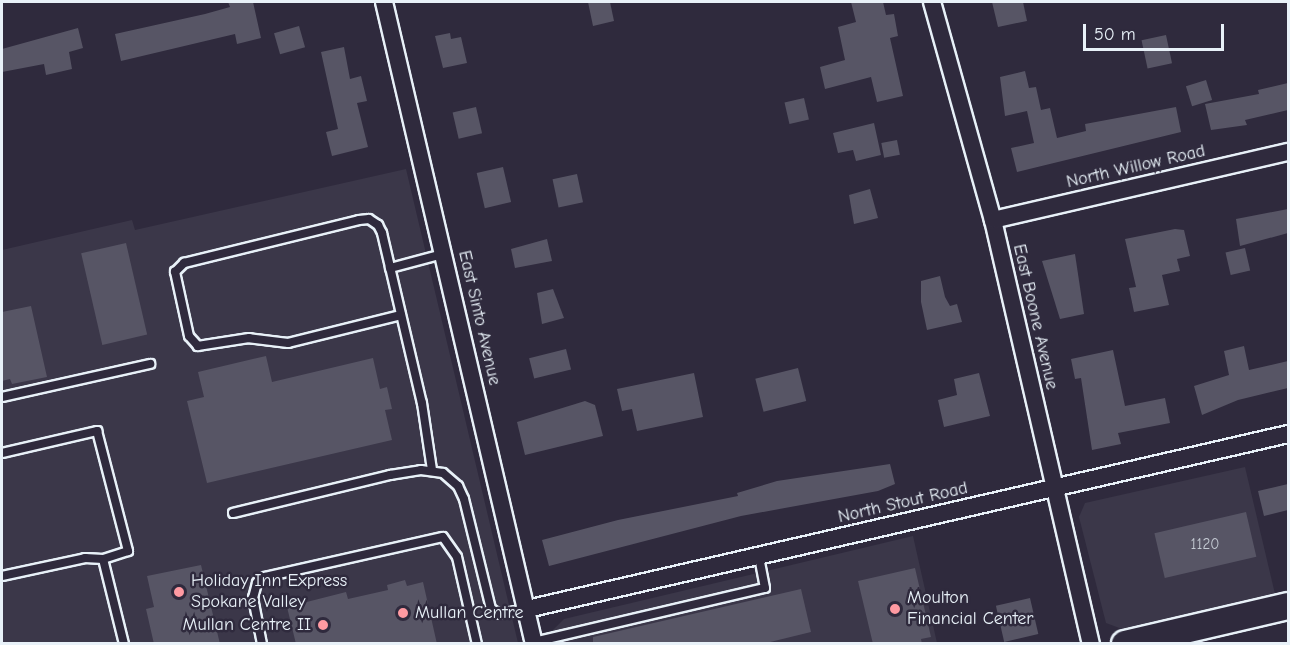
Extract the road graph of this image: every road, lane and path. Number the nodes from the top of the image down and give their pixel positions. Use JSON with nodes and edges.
{"nodes":[{"id":1,"x":384,"y":2,"type":"edge"},
{"id":2,"x":932,"y":2,"type":"edge"},
{"id":3,"x":1288,"y":152,"type":"edge"},
{"id":4,"x":993,"y":220,"type":"junction"},
{"id":5,"x":444,"y":254,"type":"junction"},
{"id":6,"x":390,"y":268,"type":"junction"},
{"id":7,"x":401,"y":315,"type":"junction"},
{"id":8,"x":150,"y":364,"type":"dead end"},
{"id":9,"x":2,"y":397,"type":"edge"},
{"id":10,"x":1288,"y":434,"type":"edge"},
{"id":11,"x":2,"y":453,"type":"edge"},
{"id":12,"x":432,"y":470,"type":"junction"},
{"id":13,"x":1055,"y":489,"type":"junction"},
{"id":14,"x":232,"y":513,"type":"dead end"},
{"id":15,"x":759,"y":556,"type":"junction"},
{"id":16,"x":103,"y":559,"type":"junction"},
{"id":17,"x":2,"y":576,"type":"edge"},
{"id":18,"x":1288,"y":606,"type":"edge"},
{"id":19,"x":527,"y":609,"type":"junction"},
{"id":20,"x":534,"y":643,"type":"edge"},
{"id":21,"x":124,"y":644,"type":"edge"},
{"id":22,"x":262,"y":644,"type":"edge"},
{"id":23,"x":477,"y":644,"type":"edge"},
{"id":24,"x":1091,"y":644,"type":"edge"},
{"id":25,"x":1125,"y":644,"type":"edge"}],
"edges":[{"from":1,"to":5,"type":"street","name":"East Sinto Avenue"},
{"from":2,"to":4,"type":"street","name":"East Boone Avenue"},
{"from":3,"to":4,"type":"street","name":"North Willow Road"},
{"from":4,"to":13,"type":"street","name":"East Boone Avenue"},
{"from":5,"to":6,"type":"lane"},
{"from":5,"to":19,"type":"street","name":"East Sinto Avenue"},
{"from":6,"to":7,"type":"lane"},
{"from":6,"to":7,"type":"lane"},
{"from":7,"to":12,"type":"lane"},
{"from":8,"to":9,"type":"lane"},
{"from":10,"to":13,"type":"street","name":"North Stout Road"},
{"from":11,"to":16,"type":"lane"},
{"from":12,"to":14,"type":"lane"},
{"from":12,"to":19,"type":"lane"},
{"from":13,"to":15,"type":"street","name":"North Stout Road"},
{"from":13,"to":24,"type":"street","name":"East Boone Avenue"},
{"from":15,"to":19,"type":"street","name":"North Stout Road"},
{"from":15,"to":20,"type":"lane"},
{"from":16,"to":17,"type":"lane"},
{"from":16,"to":21,"type":"lane"},
{"from":18,"to":25,"type":"main road"},
{"from":19,"to":20,"type":"street","name":"East Sinto Avenue"},
{"from":22,"to":23,"type":"lane"}]}
